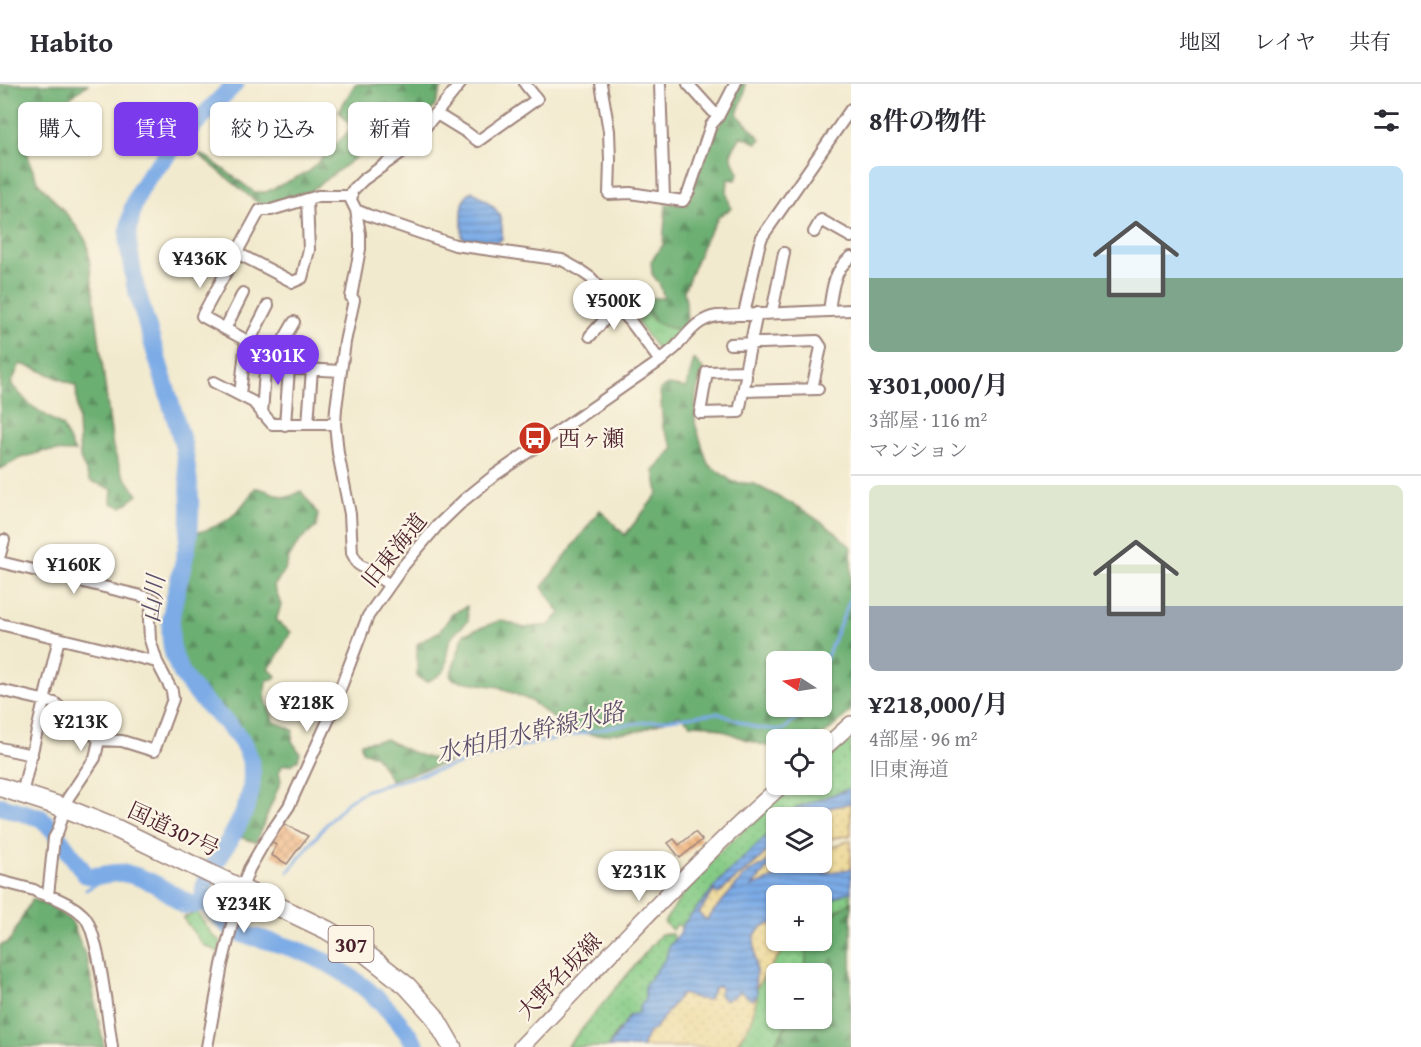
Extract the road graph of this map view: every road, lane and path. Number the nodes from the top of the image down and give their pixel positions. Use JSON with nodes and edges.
{"nodes":[{"id":1,"x":460,"y":84,"type":"edge"},
{"id":2,"x":525,"y":84,"type":"edge"},
{"id":3,"x":601,"y":84,"type":"edge"},
{"id":4,"x":660,"y":84,"type":"edge"},
{"id":5,"x":688,"y":84,"type":"edge"},
{"id":6,"x":735,"y":84,"type":"edge"},
{"id":7,"x":851,"y":110,"type":"edge"},
{"id":8,"x":435,"y":113,"type":"junction"},
{"id":9,"x":718,"y":117,"type":"junction"},
{"id":10,"x":352,"y":196,"type":"junction"},
{"id":11,"x":664,"y":197,"type":"junction"},
{"id":12,"x":307,"y":199,"type":"junction"},
{"id":13,"x":356,"y":210,"type":"junction"},
{"id":14,"x":814,"y":232,"type":"dead end"},
{"id":15,"x":851,"y":237,"type":"edge"},
{"id":16,"x":237,"y":253,"type":"junction"},
{"id":17,"x":784,"y":253,"type":"dead end"},
{"id":18,"x":851,"y":257,"type":"edge"},
{"id":19,"x":243,"y":292,"type":"dead end"},
{"id":20,"x":268,"y":305,"type":"dead end"},
{"id":21,"x":616,"y":307,"type":"junction"},
{"id":22,"x":851,"y":310,"type":"edge"},
{"id":23,"x":829,"y":311,"type":"junction"},
{"id":24,"x":772,"y":312,"type":"junction"},
{"id":25,"x":757,"y":313,"type":"junction"},
{"id":26,"x":744,"y":314,"type":"junction"},
{"id":27,"x":294,"y":322,"type":"dead end"},
{"id":28,"x":225,"y":329,"type":"junction"},
{"id":29,"x":590,"y":336,"type":"dead end"},
{"id":30,"x":247,"y":342,"type":"junction"},
{"id":31,"x":730,"y":344,"type":"dead end"},
{"id":32,"x":751,"y":344,"type":"junction"},
{"id":33,"x":269,"y":358,"type":"junction"},
{"id":34,"x":660,"y":361,"type":"junction"},
{"id":35,"x":289,"y":368,"type":"junction"},
{"id":36,"x":312,"y":369,"type":"junction"},
{"id":37,"x":341,"y":370,"type":"junction"},
{"id":38,"x":745,"y":371,"type":"junction"},
{"id":39,"x":214,"y":382,"type":"dead end"},
{"id":40,"x":743,"y":391,"type":"junction"},
{"id":41,"x":240,"y":395,"type":"junction"},
{"id":42,"x":262,"y":414,"type":"junction"},
{"id":43,"x":308,"y":424,"type":"junction"},
{"id":44,"x":335,"y":424,"type":"junction"},
{"id":45,"x":285,"y":425,"type":"junction"},
{"id":46,"x":4,"y":540,"type":"dead end"},
{"id":47,"x":0,"y":555,"type":"edge"},
{"id":48,"x":0,"y":562,"type":"edge"},
{"id":49,"x":390,"y":585,"type":"junction"},
{"id":50,"x":0,"y":624,"type":"edge"},
{"id":51,"x":59,"y":638,"type":"junction"},
{"id":52,"x":157,"y":662,"type":"junction"},
{"id":53,"x":0,"y":690,"type":"edge"},
{"id":54,"x":45,"y":700,"type":"junction"},
{"id":55,"x":851,"y":724,"type":"edge"},
{"id":56,"x":99,"y":740,"type":"junction"},
{"id":57,"x":832,"y":741,"type":"edge"},
{"id":58,"x":0,"y":748,"type":"edge"},
{"id":59,"x":32,"y":755,"type":"junction"},
{"id":60,"x":0,"y":787,"type":"edge"},
{"id":61,"x":22,"y":794,"type":"junction"},
{"id":62,"x":771,"y":795,"type":"edge"},
{"id":63,"x":65,"y":808,"type":"junction"},
{"id":64,"x":0,"y":881,"type":"edge"},
{"id":65,"x":242,"y":890,"type":"junction"},
{"id":66,"x":48,"y":896,"type":"junction"},
{"id":67,"x":112,"y":1047,"type":"edge"},
{"id":68,"x":207,"y":1047,"type":"edge"},
{"id":69,"x":452,"y":1047,"type":"edge"},
{"id":70,"x":521,"y":1047,"type":"edge"}],
"edges":[{"from":1,"to":8,"type":"street"},
{"from":2,"to":8,"type":"street"},
{"from":3,"to":11,"type":"street"},
{"from":4,"to":11,"type":"street"},
{"from":5,"to":9,"type":"street"},
{"from":6,"to":9,"type":"street"},
{"from":7,"to":26,"type":"street"},
{"from":8,"to":10,"type":"street"},
{"from":9,"to":11,"type":"street"},
{"from":10,"to":12,"type":"street"},
{"from":10,"to":13,"type":"street"},
{"from":12,"to":16,"type":"street"},
{"from":12,"to":16,"type":"street"},
{"from":13,"to":21,"type":"street"},
{"from":13,"to":37,"type":"street"},
{"from":14,"to":15,"type":"street"},
{"from":16,"to":28,"type":"street"},
{"from":17,"to":24,"type":"street"},
{"from":18,"to":23,"type":"street"},
{"from":19,"to":28,"type":"street"},
{"from":20,"to":30,"type":"street"},
{"from":21,"to":29,"type":"street"},
{"from":21,"to":34,"type":"street"},
{"from":22,"to":23,"type":"street","name":"旧東海道"},
{"from":23,"to":24,"type":"street","name":"旧東海道"},
{"from":24,"to":25,"type":"street","name":"旧東海道"},
{"from":25,"to":26,"type":"street","name":"旧東海道"},
{"from":25,"to":32,"type":"street"},
{"from":26,"to":34,"type":"street","name":"旧東海道"},
{"from":27,"to":33,"type":"street"},
{"from":28,"to":30,"type":"street"},
{"from":30,"to":33,"type":"street"},
{"from":30,"to":41,"type":"street"},
{"from":31,"to":32,"type":"street"},
{"from":32,"to":38,"type":"street"},
{"from":32,"to":40,"type":"street"},
{"from":33,"to":35,"type":"street"},
{"from":33,"to":42,"type":"street"},
{"from":34,"to":49,"type":"street","name":"旧東海道"},
{"from":35,"to":36,"type":"street"},
{"from":35,"to":45,"type":"street"},
{"from":36,"to":37,"type":"street"},
{"from":36,"to":43,"type":"street"},
{"from":37,"to":44,"type":"street"},
{"from":38,"to":40,"type":"street"},
{"from":38,"to":40,"type":"street"},
{"from":39,"to":41,"type":"street"},
{"from":41,"to":42,"type":"street"},
{"from":42,"to":45,"type":"street"},
{"from":43,"to":44,"type":"street"},
{"from":43,"to":45,"type":"street"},
{"from":44,"to":49,"type":"street"},
{"from":46,"to":47,"type":"street"},
{"from":48,"to":52,"type":"street"},
{"from":49,"to":65,"type":"street","name":"旧東海道"},
{"from":50,"to":51,"type":"street"},
{"from":51,"to":52,"type":"street"},
{"from":51,"to":54,"type":"street"},
{"from":52,"to":56,"type":"street"},
{"from":53,"to":54,"type":"street"},
{"from":54,"to":56,"type":"street"},
{"from":54,"to":59,"type":"street"},
{"from":55,"to":57,"type":"main road"},
{"from":56,"to":63,"type":"street"},
{"from":58,"to":59,"type":"street"},
{"from":59,"to":61,"type":"street"},
{"from":60,"to":61,"type":"highway","name":"国道307号","number":"307"},
{"from":61,"to":63,"type":"highway","name":"国道307号","number":"307"},
{"from":62,"to":70,"type":"main road","name":"大野名坂線"},
{"from":63,"to":65,"type":"highway","name":"国道307号","number":"307"},
{"from":63,"to":66,"type":"street"},
{"from":64,"to":66,"type":"street"},
{"from":65,"to":68,"type":"street","name":"旧東海道"},
{"from":65,"to":69,"type":"highway","name":"国道307号","number":"307"},
{"from":66,"to":67,"type":"street"}]}
